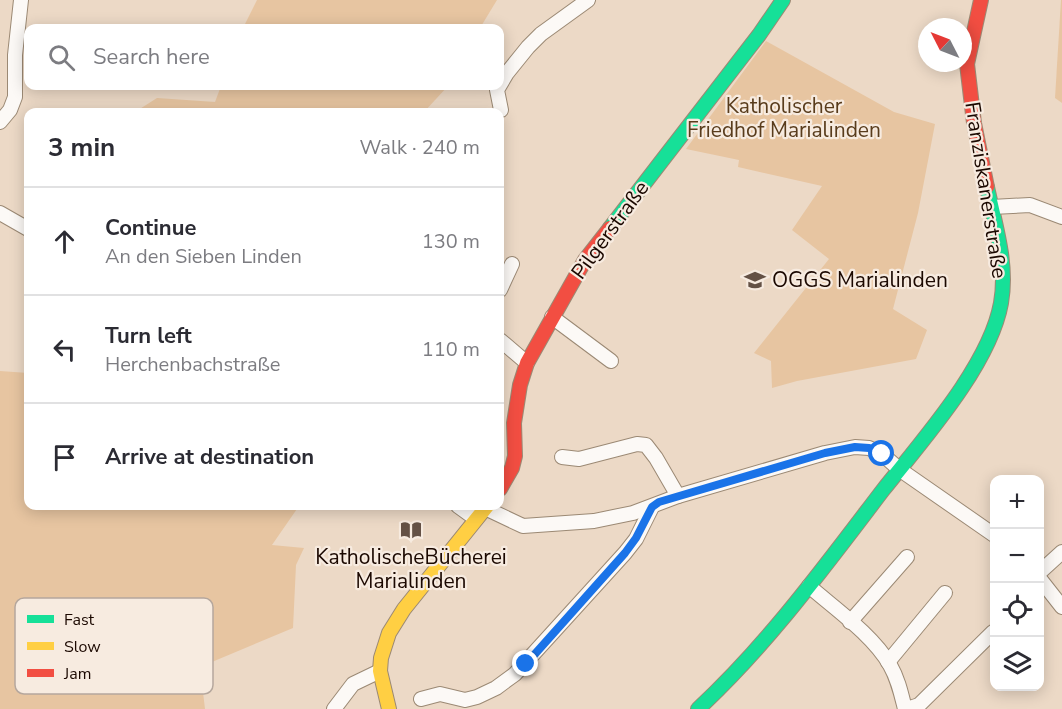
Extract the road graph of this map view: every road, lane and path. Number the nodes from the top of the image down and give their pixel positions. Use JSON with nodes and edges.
{"nodes":[{"id":1,"x":21,"y":0,"type":"edge"},
{"id":2,"x":588,"y":0,"type":"edge"},
{"id":3,"x":783,"y":0,"type":"edge"},
{"id":4,"x":981,"y":0,"type":"edge"},
{"id":5,"x":504,"y":79,"type":"edge"},
{"id":6,"x":497,"y":90,"type":"edge"},
{"id":7,"x":501,"y":108,"type":"edge"},
{"id":8,"x":0,"y":122,"type":"edge"},
{"id":9,"x":992,"y":207,"type":"junction"},
{"id":10,"x":0,"y":213,"type":"edge"},
{"id":11,"x":1062,"y":217,"type":"edge"},
{"id":12,"x":24,"y":227,"type":"edge"},
{"id":13,"x":512,"y":264,"type":"dead end"},
{"id":14,"x":504,"y":281,"type":"edge"},
{"id":15,"x":552,"y":317,"type":"junction"},
{"id":16,"x":504,"y":343,"type":"edge"},
{"id":17,"x":611,"y":361,"type":"dead end"},
{"id":18,"x":527,"y":363,"type":"junction"},
{"id":19,"x":562,"y":457,"type":"dead end"},
{"id":20,"x":899,"y":469,"type":"junction"},
{"id":21,"x":504,"y":482,"type":"edge"},
{"id":22,"x":678,"y":496,"type":"junction"},
{"id":23,"x":652,"y":507,"type":"junction"},
{"id":24,"x":464,"y":510,"type":"edge"},
{"id":25,"x":484,"y":510,"type":"edge"},
{"id":26,"x":492,"y":510,"type":"edge"},
{"id":27,"x":476,"y":519,"type":"junction"},
{"id":28,"x":990,"y":532,"type":"edge"},
{"id":29,"x":1062,"y":552,"type":"edge"},
{"id":30,"x":907,"y":557,"type":"dead end"},
{"id":31,"x":1044,"y":568,"type":"edge"},
{"id":32,"x":1043,"y":583,"type":"edge"},
{"id":33,"x":808,"y":586,"type":"junction"},
{"id":34,"x":945,"y":593,"type":"dead end"},
{"id":35,"x":1062,"y":607,"type":"edge"},
{"id":36,"x":850,"y":622,"type":"junction"},
{"id":37,"x":990,"y":636,"type":"edge"},
{"id":38,"x":888,"y":662,"type":"junction"},
{"id":39,"x":380,"y":671,"type":"junction"},
{"id":40,"x":421,"y":699,"type":"dead end"},
{"id":41,"x":334,"y":709,"type":"edge"},
{"id":42,"x":389,"y":709,"type":"edge"},
{"id":43,"x":698,"y":709,"type":"edge"},
{"id":44,"x":906,"y":709,"type":"edge"}],
"edges":[{"from":1,"to":8,"type":"street"},
{"from":2,"to":5,"type":"street"},
{"from":3,"to":15,"type":"main road","name":"Pilgerstraße"},
{"from":4,"to":9,"type":"main road","name":"Franziskanerstraße"},
{"from":6,"to":7,"type":"street"},
{"from":9,"to":11,"type":"street"},
{"from":9,"to":20,"type":"main road","name":"Franziskanerstraße"},
{"from":10,"to":12,"type":"street"},
{"from":13,"to":14,"type":"street"},
{"from":15,"to":17,"type":"street"},
{"from":15,"to":18,"type":"main road","name":"Pilgerstraße"},
{"from":16,"to":18,"type":"street"},
{"from":18,"to":21,"type":"main road","name":"Pilgerstraße"},
{"from":19,"to":22,"type":"street"},
{"from":20,"to":22,"type":"street"},
{"from":20,"to":28,"type":"street"},
{"from":20,"to":33,"type":"main road","name":"Franziskanerstraße"},
{"from":22,"to":23,"type":"street"},
{"from":23,"to":26,"type":"street"},
{"from":23,"to":40,"type":"street"},
{"from":24,"to":27,"type":"street"},
{"from":25,"to":27,"type":"main road"},
{"from":27,"to":39,"type":"main road"},
{"from":29,"to":31,"type":"street"},
{"from":30,"to":36,"type":"street"},
{"from":32,"to":35,"type":"street"},
{"from":33,"to":36,"type":"street"},
{"from":33,"to":43,"type":"main road","name":"Franziskanerstraße"},
{"from":34,"to":38,"type":"street"},
{"from":36,"to":38,"type":"street"},
{"from":37,"to":44,"type":"street"},
{"from":38,"to":44,"type":"street"},
{"from":39,"to":41,"type":"street"},
{"from":39,"to":42,"type":"main road"}]}
